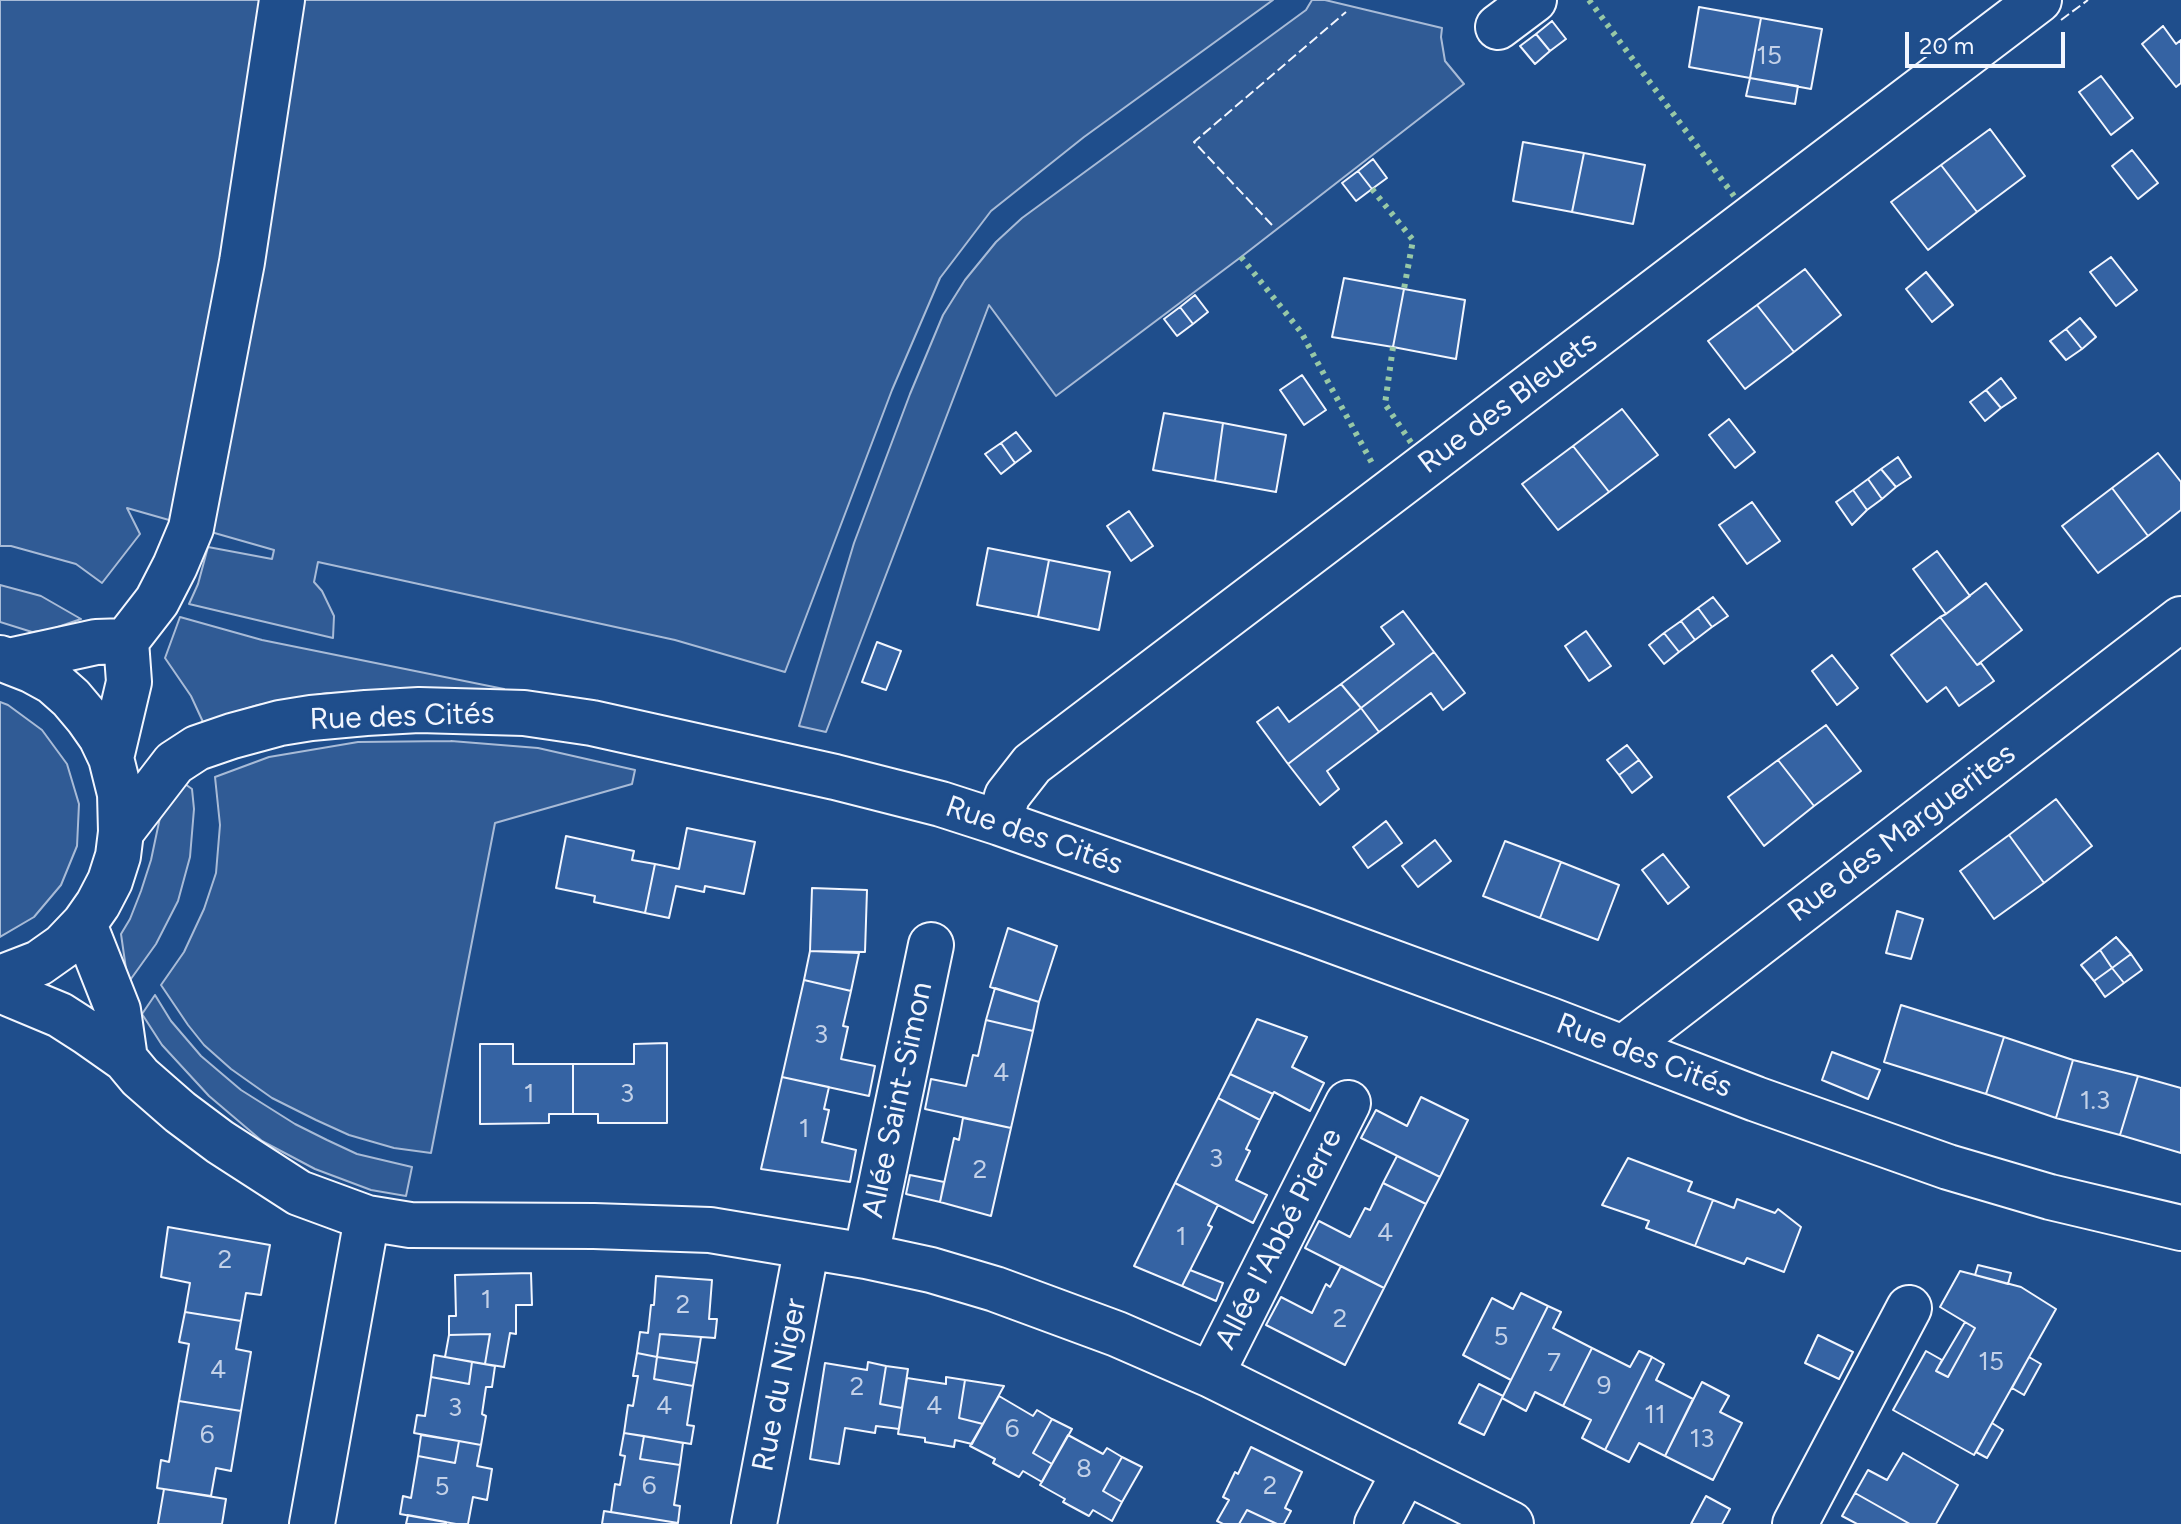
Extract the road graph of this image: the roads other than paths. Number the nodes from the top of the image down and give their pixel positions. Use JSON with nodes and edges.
{"nodes":[{"id":1,"x":282,"y":0,"type":"edge"},
{"id":2,"x":1534,"y":0,"type":"edge"},
{"id":3,"x":2039,"y":0,"type":"edge"},
{"id":4,"x":1498,"y":27,"type":"dead end"},
{"id":5,"x":2181,"y":619,"type":"edge"},
{"id":6,"x":126,"y":641,"type":"junction"},
{"id":7,"x":5,"y":659,"type":"edge"},
{"id":8,"x":111,"y":758,"type":"junction"},
{"id":9,"x":1000,"y":823,"type":"junction"},
{"id":10,"x":121,"y":832,"type":"junction"},
{"id":11,"x":84,"y":924,"type":"junction"},
{"id":12,"x":931,"y":945,"type":"dead end"},
{"id":13,"x":0,"y":978,"type":"edge"},
{"id":14,"x":0,"y":990,"type":"edge"},
{"id":15,"x":1623,"y":1048,"type":"junction"},
{"id":16,"x":125,"y":1059,"type":"junction"},
{"id":17,"x":1348,"y":1103,"type":"dead end"},
{"id":18,"x":367,"y":1218,"type":"junction"},
{"id":19,"x":2181,"y":1228,"type":"edge"},
{"id":20,"x":807,"y":1246,"type":"junction"},
{"id":21,"x":866,"y":1256,"type":"junction"},
{"id":22,"x":1909,"y":1308,"type":"dead end"},
{"id":23,"x":1211,"y":1375,"type":"junction"},
{"id":24,"x":1405,"y":1471,"type":"junction"},
{"id":25,"x":312,"y":1524,"type":"edge"},
{"id":26,"x":754,"y":1524,"type":"edge"},
{"id":27,"x":1377,"y":1524,"type":"edge"},
{"id":28,"x":1511,"y":1524,"type":"edge"},
{"id":29,"x":1795,"y":1524,"type":"edge"}],
"edges":[{"from":1,"to":6,"type":"street"},
{"from":2,"to":4,"type":"street"},
{"from":3,"to":9,"type":"street","name":"Rue des Bleuets"},
{"from":5,"to":15,"type":"street","name":"Rue des Marguerites"},
{"from":6,"to":7,"type":"street"},
{"from":6,"to":8,"type":"street"},
{"from":7,"to":8,"type":"street","name":"Rue des Cités"},
{"from":8,"to":10,"type":"street","name":"Rue des Cités"},
{"from":9,"to":10,"type":"street","name":"Rue des Cités"},
{"from":9,"to":15,"type":"street","name":"Rue des Cités"},
{"from":10,"to":11,"type":"street","name":"Rue des Cités"},
{"from":11,"to":13,"type":"street","name":"Rue des Cités"},
{"from":11,"to":16,"type":"street"},
{"from":12,"to":21,"type":"street","name":"Allée Saint-Simon"},
{"from":14,"to":16,"type":"street"},
{"from":15,"to":19,"type":"street","name":"Rue des Cités"},
{"from":16,"to":18,"type":"street"},
{"from":17,"to":23,"type":"street","name":"Allée l'Abbé Pierre"},
{"from":18,"to":20,"type":"street"},
{"from":18,"to":25,"type":"street"},
{"from":20,"to":21,"type":"street"},
{"from":20,"to":26,"type":"street","name":"Rue du Niger"},
{"from":21,"to":23,"type":"street"},
{"from":22,"to":29,"type":"street"},
{"from":23,"to":24,"type":"street"},
{"from":24,"to":27,"type":"street"},
{"from":24,"to":28,"type":"street"}]}
